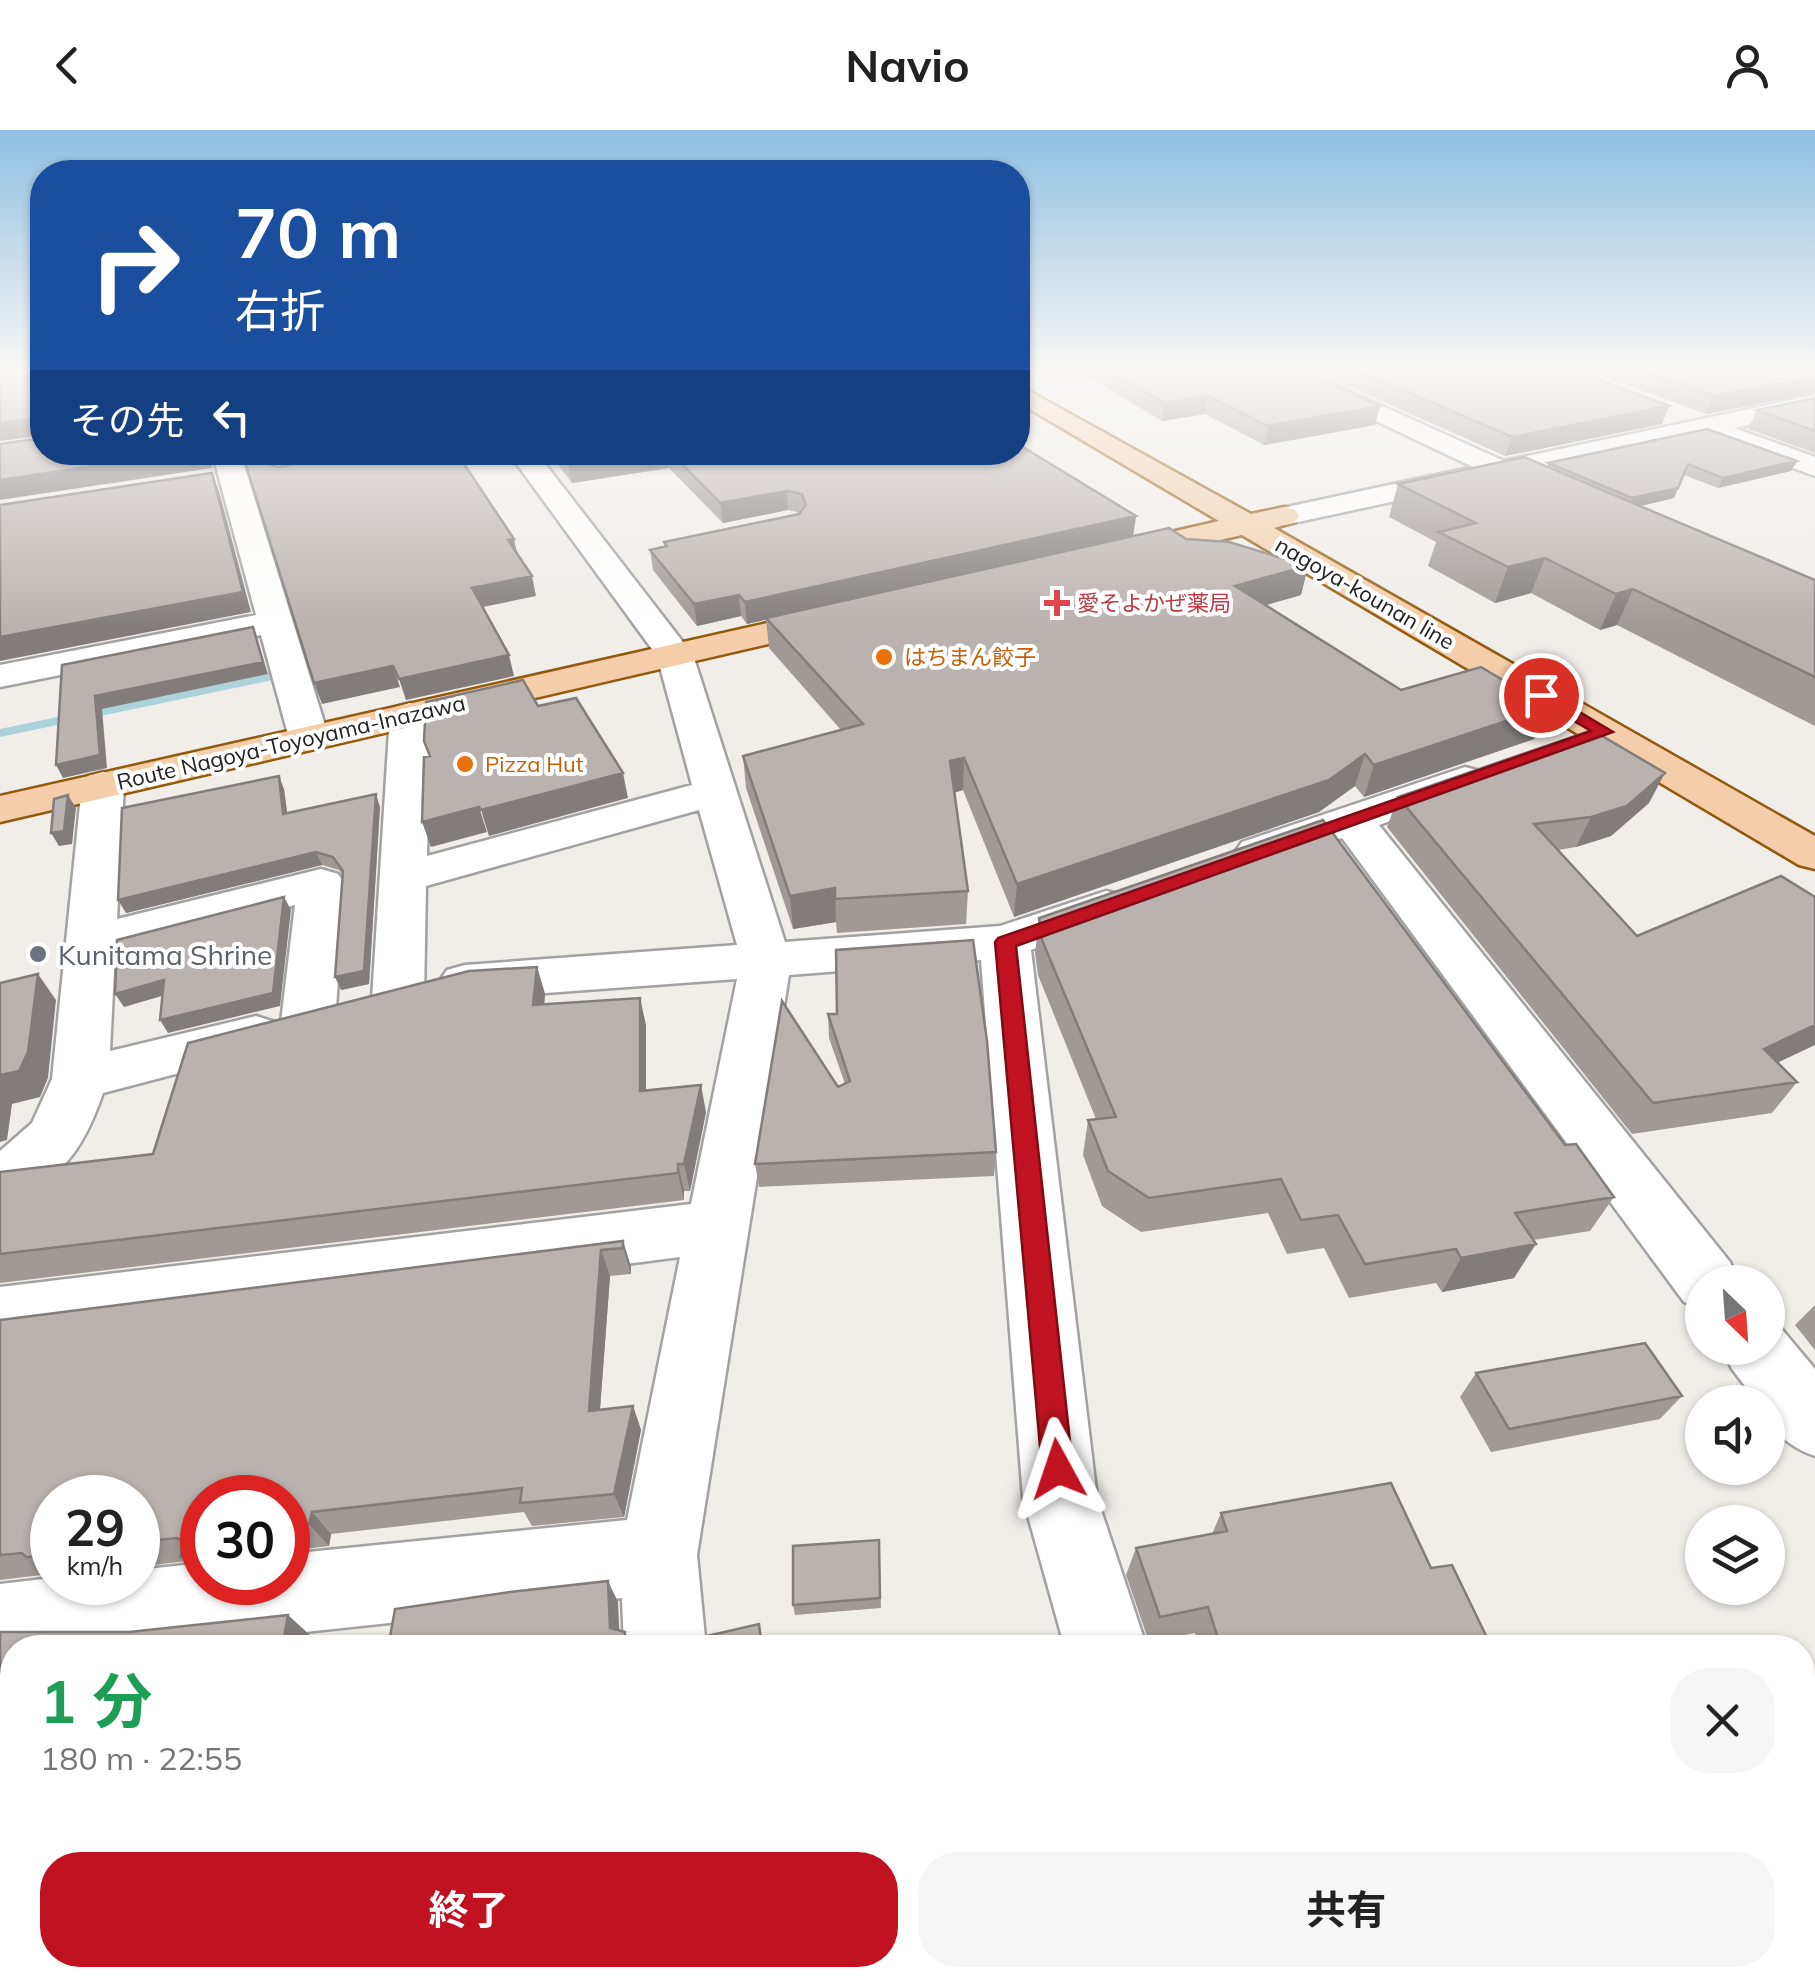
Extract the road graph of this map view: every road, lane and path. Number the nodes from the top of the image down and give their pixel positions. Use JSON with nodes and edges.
{"nodes":[{"id":1,"x":1141,"y":456,"type":"edge"},
{"id":2,"x":1160,"y":456,"type":"edge"},
{"id":3,"x":1471,"y":456,"type":"edge"},
{"id":4,"x":1568,"y":456,"type":"edge"},
{"id":5,"x":1784,"y":456,"type":"edge"},
{"id":6,"x":531,"y":465,"type":"edge"},
{"id":7,"x":1815,"y":467,"type":"edge"},
{"id":8,"x":224,"y":470,"type":"edge"},
{"id":9,"x":1502,"y":470,"type":"junction"},
{"id":10,"x":1592,"y":510,"type":"edge"},
{"id":11,"x":1266,"y":520,"type":"junction"},
{"id":12,"x":640,"y":552,"type":"dead end"},
{"id":13,"x":602,"y":559,"type":"junction"},
{"id":14,"x":1082,"y":562,"type":"edge"},
{"id":15,"x":880,"y":608,"type":"edge"},
{"id":16,"x":276,"y":622,"type":"junction"},
{"id":17,"x":675,"y":655,"type":"junction"},
{"id":18,"x":0,"y":676,"type":"edge"},
{"id":19,"x":410,"y":715,"type":"junction"},
{"id":20,"x":1604,"y":732,"type":"junction"},
{"id":21,"x":309,"y":738,"type":"junction"},
{"id":22,"x":1694,"y":744,"type":"dead end"},
{"id":23,"x":1557,"y":749,"type":"edge"},
{"id":24,"x":1501,"y":768,"type":"edge"},
{"id":25,"x":102,"y":785,"type":"junction"},
{"id":26,"x":716,"y":792,"type":"junction"},
{"id":27,"x":0,"y":808,"type":"edge"},
{"id":28,"x":1351,"y":820,"type":"junction"},
{"id":29,"x":1815,"y":856,"type":"edge"},
{"id":30,"x":1223,"y":865,"type":"edge"},
{"id":31,"x":404,"y":877,"type":"junction"},
{"id":32,"x":1150,"y":890,"type":"edge"},
{"id":33,"x":91,"y":942,"type":"junction"},
{"id":34,"x":1005,"y":942,"type":"junction"},
{"id":35,"x":766,"y":960,"type":"junction"},
{"id":36,"x":398,"y":998,"type":"junction"},
{"id":37,"x":308,"y":1022,"type":"junction"},
{"id":38,"x":80,"y":1080,"type":"junction"},
{"id":39,"x":0,"y":1176,"type":"edge"},
{"id":40,"x":717,"y":1227,"type":"junction"},
{"id":41,"x":1693,"y":1265,"type":"edge"},
{"id":42,"x":0,"y":1316,"type":"edge"},
{"id":43,"x":1769,"y":1365,"type":"edge"},
{"id":44,"x":1815,"y":1423,"type":"edge"},
{"id":45,"x":658,"y":1555,"type":"junction"},
{"id":46,"x":0,"y":1624,"type":"edge"},
{"id":47,"x":663,"y":1635,"type":"edge"},
{"id":48,"x":1102,"y":1635,"type":"edge"}],
"edges":[{"from":1,"to":11,"type":"main road","name":"nagoya-kounan line"},
{"from":2,"to":11,"type":"main road","name":"nagoya-kounan line"},
{"from":3,"to":9,"type":"street"},
{"from":4,"to":9,"type":"street"},
{"from":5,"to":7,"type":"street"},
{"from":6,"to":13,"type":"street"},
{"from":8,"to":16,"type":"street"},
{"from":9,"to":10,"type":"street"},
{"from":9,"to":11,"type":"street"},
{"from":11,"to":14,"type":"main road"},
{"from":11,"to":20,"type":"main road","name":"nagoya-kounan line"},
{"from":11,"to":22,"type":"main road","name":"nagoya-kounan line"},
{"from":12,"to":13,"type":"street"},
{"from":13,"to":17,"type":"street"},
{"from":15,"to":17,"type":"main road","name":"Route Nagoya-Toyoyama-Inazawa"},
{"from":16,"to":18,"type":"street"},
{"from":16,"to":21,"type":"street"},
{"from":17,"to":19,"type":"main road","name":"Route Nagoya-Toyoyama-Inazawa"},
{"from":17,"to":26,"type":"street"},
{"from":19,"to":21,"type":"main road","name":"Route Nagoya-Toyoyama-Inazawa"},
{"from":19,"to":31,"type":"street"},
{"from":20,"to":23,"type":"street"},
{"from":20,"to":29,"type":"main road","name":"nagoya-kounan line"},
{"from":21,"to":25,"type":"main road","name":"Route Nagoya-Toyoyama-Inazawa"},
{"from":24,"to":28,"type":"street"},
{"from":25,"to":27,"type":"main road","name":"Route Nagoya-Toyoyama-Inazawa"},
{"from":25,"to":33,"type":"street"},
{"from":26,"to":31,"type":"street"},
{"from":26,"to":35,"type":"street"},
{"from":28,"to":30,"type":"street"},
{"from":28,"to":41,"type":"street"},
{"from":31,"to":36,"type":"street"},
{"from":32,"to":34,"type":"street"},
{"from":33,"to":37,"type":"street"},
{"from":33,"to":38,"type":"street"},
{"from":34,"to":35,"type":"street"},
{"from":34,"to":48,"type":"street"},
{"from":35,"to":36,"type":"street"},
{"from":35,"to":40,"type":"street"},
{"from":36,"to":37,"type":"street"},
{"from":37,"to":38,"type":"street"},
{"from":38,"to":39,"type":"street"},
{"from":40,"to":42,"type":"street"},
{"from":40,"to":45,"type":"street"},
{"from":43,"to":44,"type":"street"},
{"from":45,"to":46,"type":"street"},
{"from":45,"to":47,"type":"street"}]}
